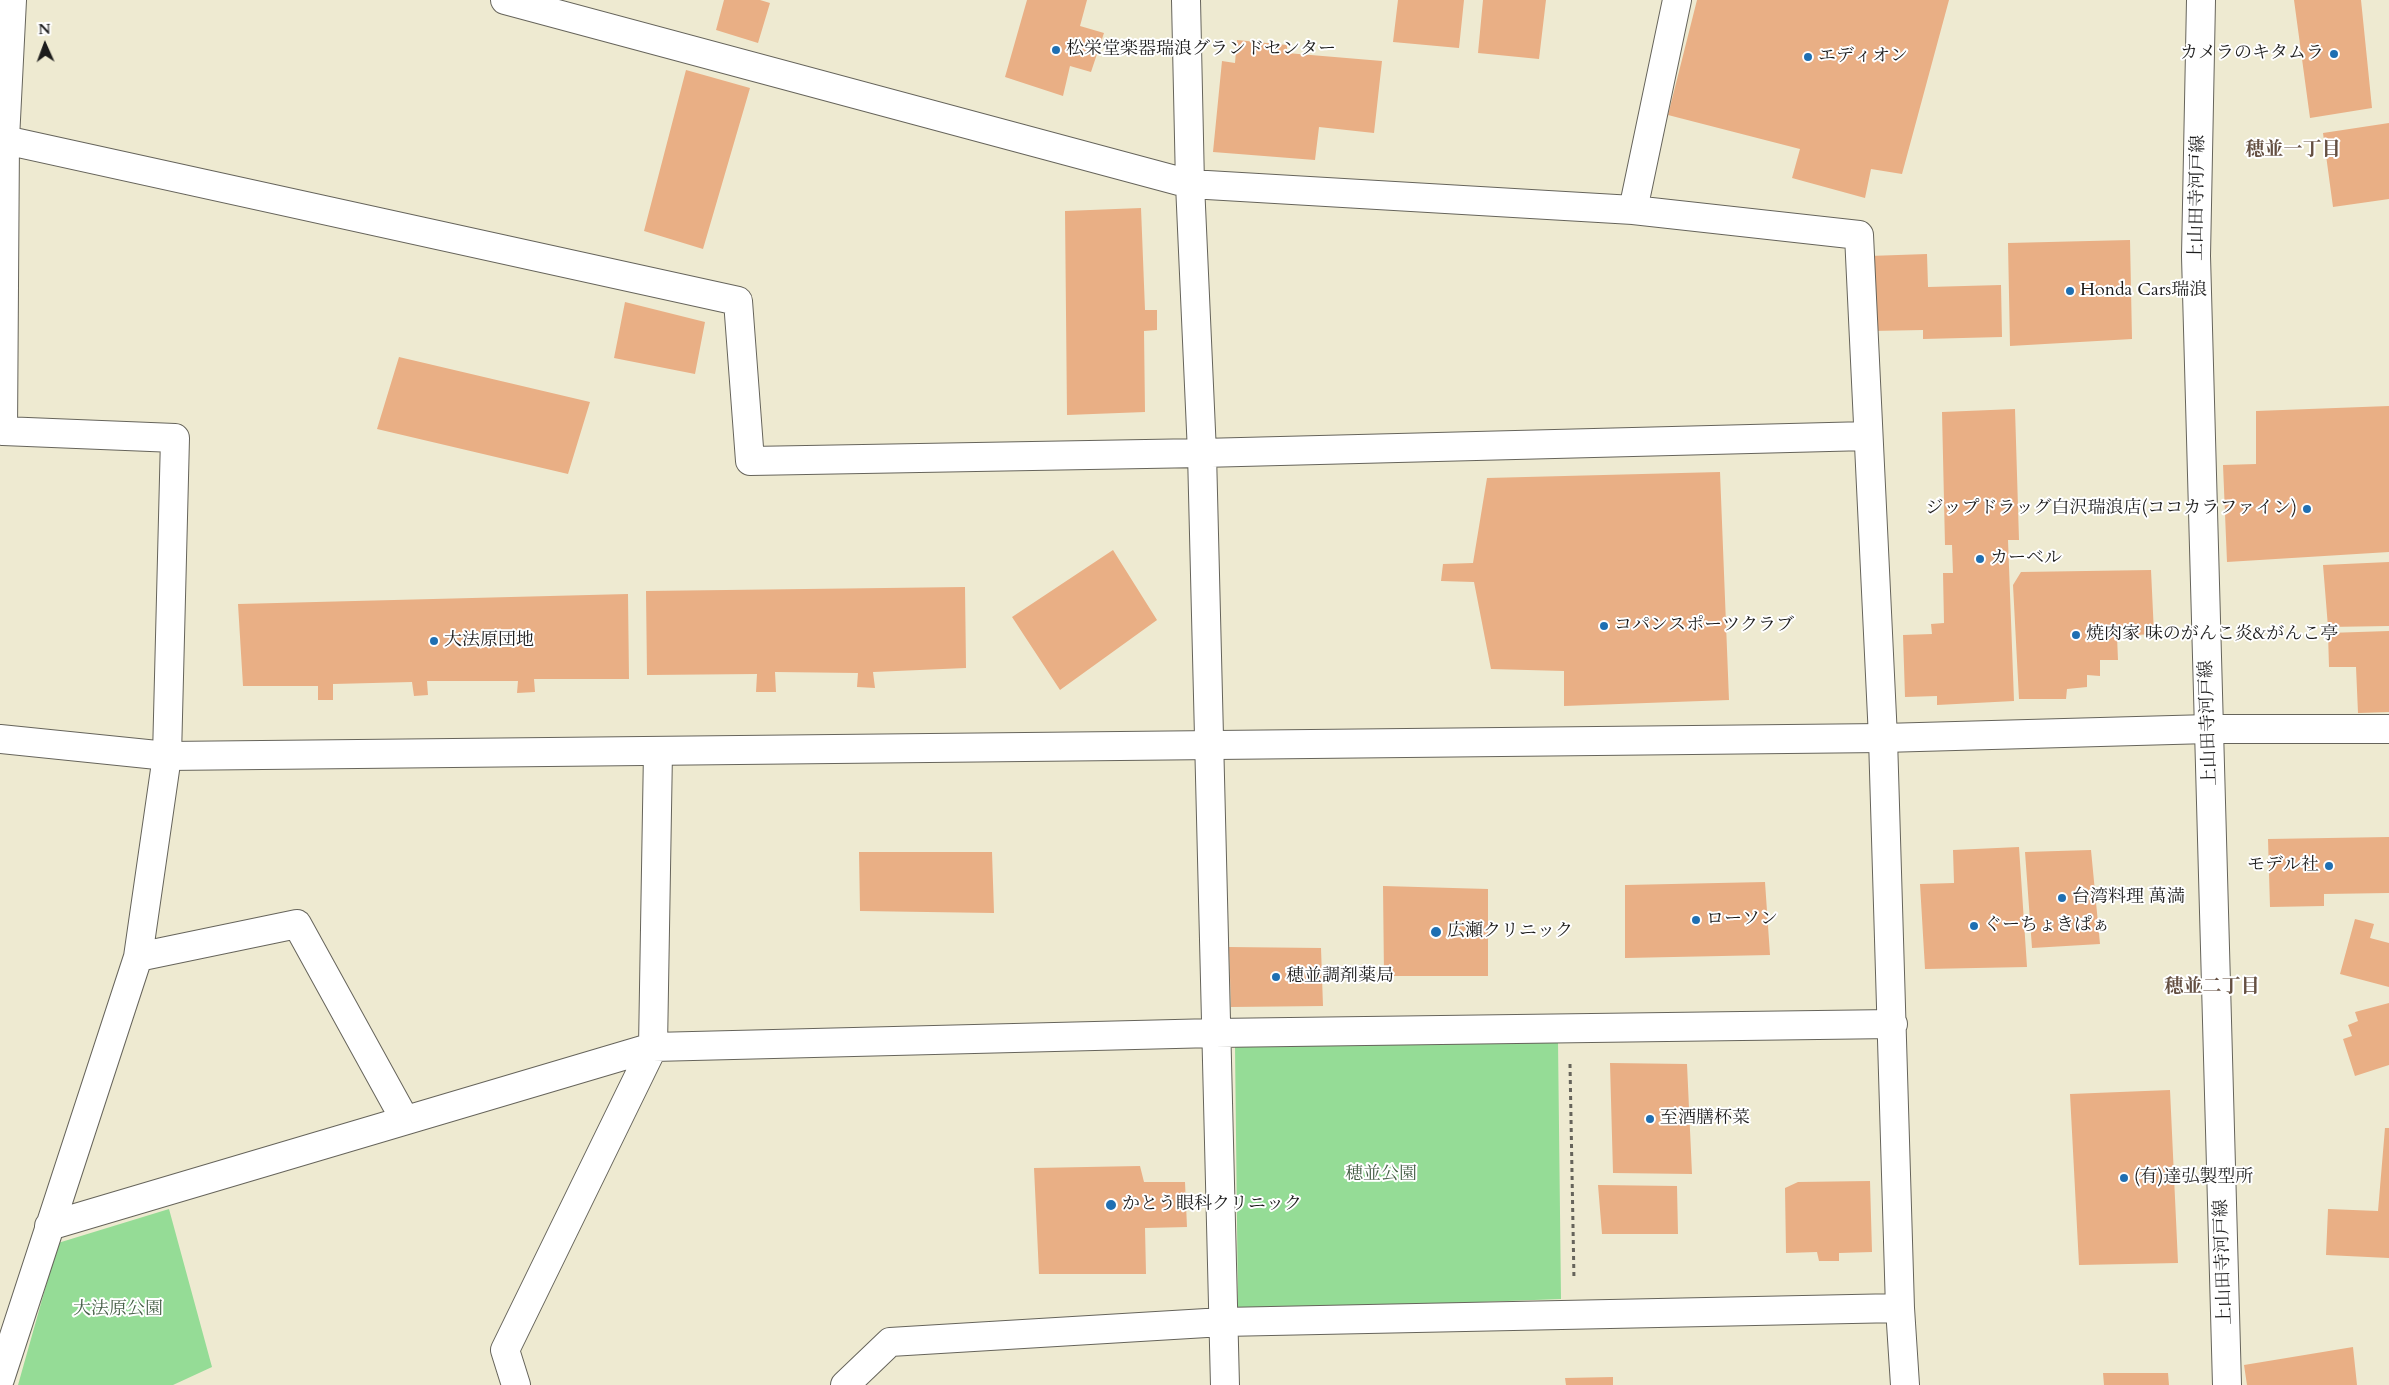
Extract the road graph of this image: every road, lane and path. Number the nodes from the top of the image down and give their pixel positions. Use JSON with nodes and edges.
{"nodes":[{"id":1,"x":12,"y":0,"type":"edge"},
{"id":2,"x":505,"y":0,"type":"edge"},
{"id":3,"x":1186,"y":0,"type":"edge"},
{"id":4,"x":1677,"y":0,"type":"edge"},
{"id":5,"x":2201,"y":0,"type":"edge"},
{"id":6,"x":583,"y":10,"type":"edge"},
{"id":7,"x":2,"y":139,"type":"edge"},
{"id":8,"x":1190,"y":184,"type":"junction"},
{"id":9,"x":1633,"y":210,"type":"junction"},
{"id":10,"x":1868,"y":436,"type":"junction"},
{"id":11,"x":1202,"y":454,"type":"junction"},
{"id":12,"x":2389,"y":729,"type":"edge"},
{"id":13,"x":2209,"y":730,"type":"junction"},
{"id":14,"x":1883,"y":738,"type":"junction"},
{"id":15,"x":0,"y":739,"type":"edge"},
{"id":16,"x":1208,"y":744,"type":"junction"},
{"id":17,"x":658,"y":751,"type":"junction"},
{"id":18,"x":167,"y":756,"type":"junction"},
{"id":19,"x":138,"y":957,"type":"junction"},
{"id":20,"x":1893,"y":1024,"type":"junction"},
{"id":21,"x":1570,"y":1028,"type":"junction"},
{"id":22,"x":1216,"y":1033,"type":"junction"},
{"id":23,"x":653,"y":1047,"type":"junction"},
{"id":24,"x":405,"y":1120,"type":"junction"},
{"id":25,"x":48,"y":1226,"type":"junction"},
{"id":26,"x":1900,"y":1308,"type":"junction"},
{"id":27,"x":1575,"y":1315,"type":"junction"},
{"id":28,"x":1223,"y":1322,"type":"junction"},
{"id":29,"x":0,"y":1379,"type":"edge"},
{"id":30,"x":516,"y":1385,"type":"edge"},
{"id":31,"x":845,"y":1385,"type":"edge"},
{"id":32,"x":1225,"y":1385,"type":"edge"},
{"id":33,"x":1906,"y":1385,"type":"edge"},
{"id":34,"x":2227,"y":1385,"type":"edge"}],
"edges":[{"from":1,"to":7,"type":"street"},
{"from":2,"to":6,"type":"street"},
{"from":3,"to":8,"type":"street"},
{"from":4,"to":9,"type":"street"},
{"from":5,"to":13,"type":"street","name":"上山田寺河戸線"},
{"from":6,"to":8,"type":"street"},
{"from":7,"to":11,"type":"street"},
{"from":7,"to":18,"type":"street"},
{"from":8,"to":9,"type":"street"},
{"from":8,"to":11,"type":"street"},
{"from":9,"to":10,"type":"street"},
{"from":10,"to":11,"type":"street"},
{"from":10,"to":14,"type":"street"},
{"from":11,"to":16,"type":"street"},
{"from":12,"to":13,"type":"street"},
{"from":13,"to":14,"type":"street"},
{"from":13,"to":34,"type":"street","name":"上山田寺河戸線"},
{"from":14,"to":16,"type":"street"},
{"from":14,"to":20,"type":"street"},
{"from":15,"to":18,"type":"street"},
{"from":16,"to":17,"type":"street"},
{"from":16,"to":22,"type":"street"},
{"from":17,"to":18,"type":"street"},
{"from":17,"to":23,"type":"street"},
{"from":18,"to":19,"type":"street"},
{"from":19,"to":24,"type":"street"},
{"from":19,"to":25,"type":"street"},
{"from":20,"to":21,"type":"street"},
{"from":20,"to":26,"type":"street"},
{"from":21,"to":22,"type":"street"},
{"from":21,"to":27,"type":"path"},
{"from":22,"to":23,"type":"street"},
{"from":22,"to":28,"type":"street"},
{"from":23,"to":24,"type":"street"},
{"from":23,"to":30,"type":"street"},
{"from":24,"to":25,"type":"street"},
{"from":25,"to":29,"type":"street"},
{"from":26,"to":27,"type":"street"},
{"from":26,"to":33,"type":"street"},
{"from":27,"to":28,"type":"street"},
{"from":28,"to":31,"type":"street"},
{"from":28,"to":32,"type":"street"}]}
